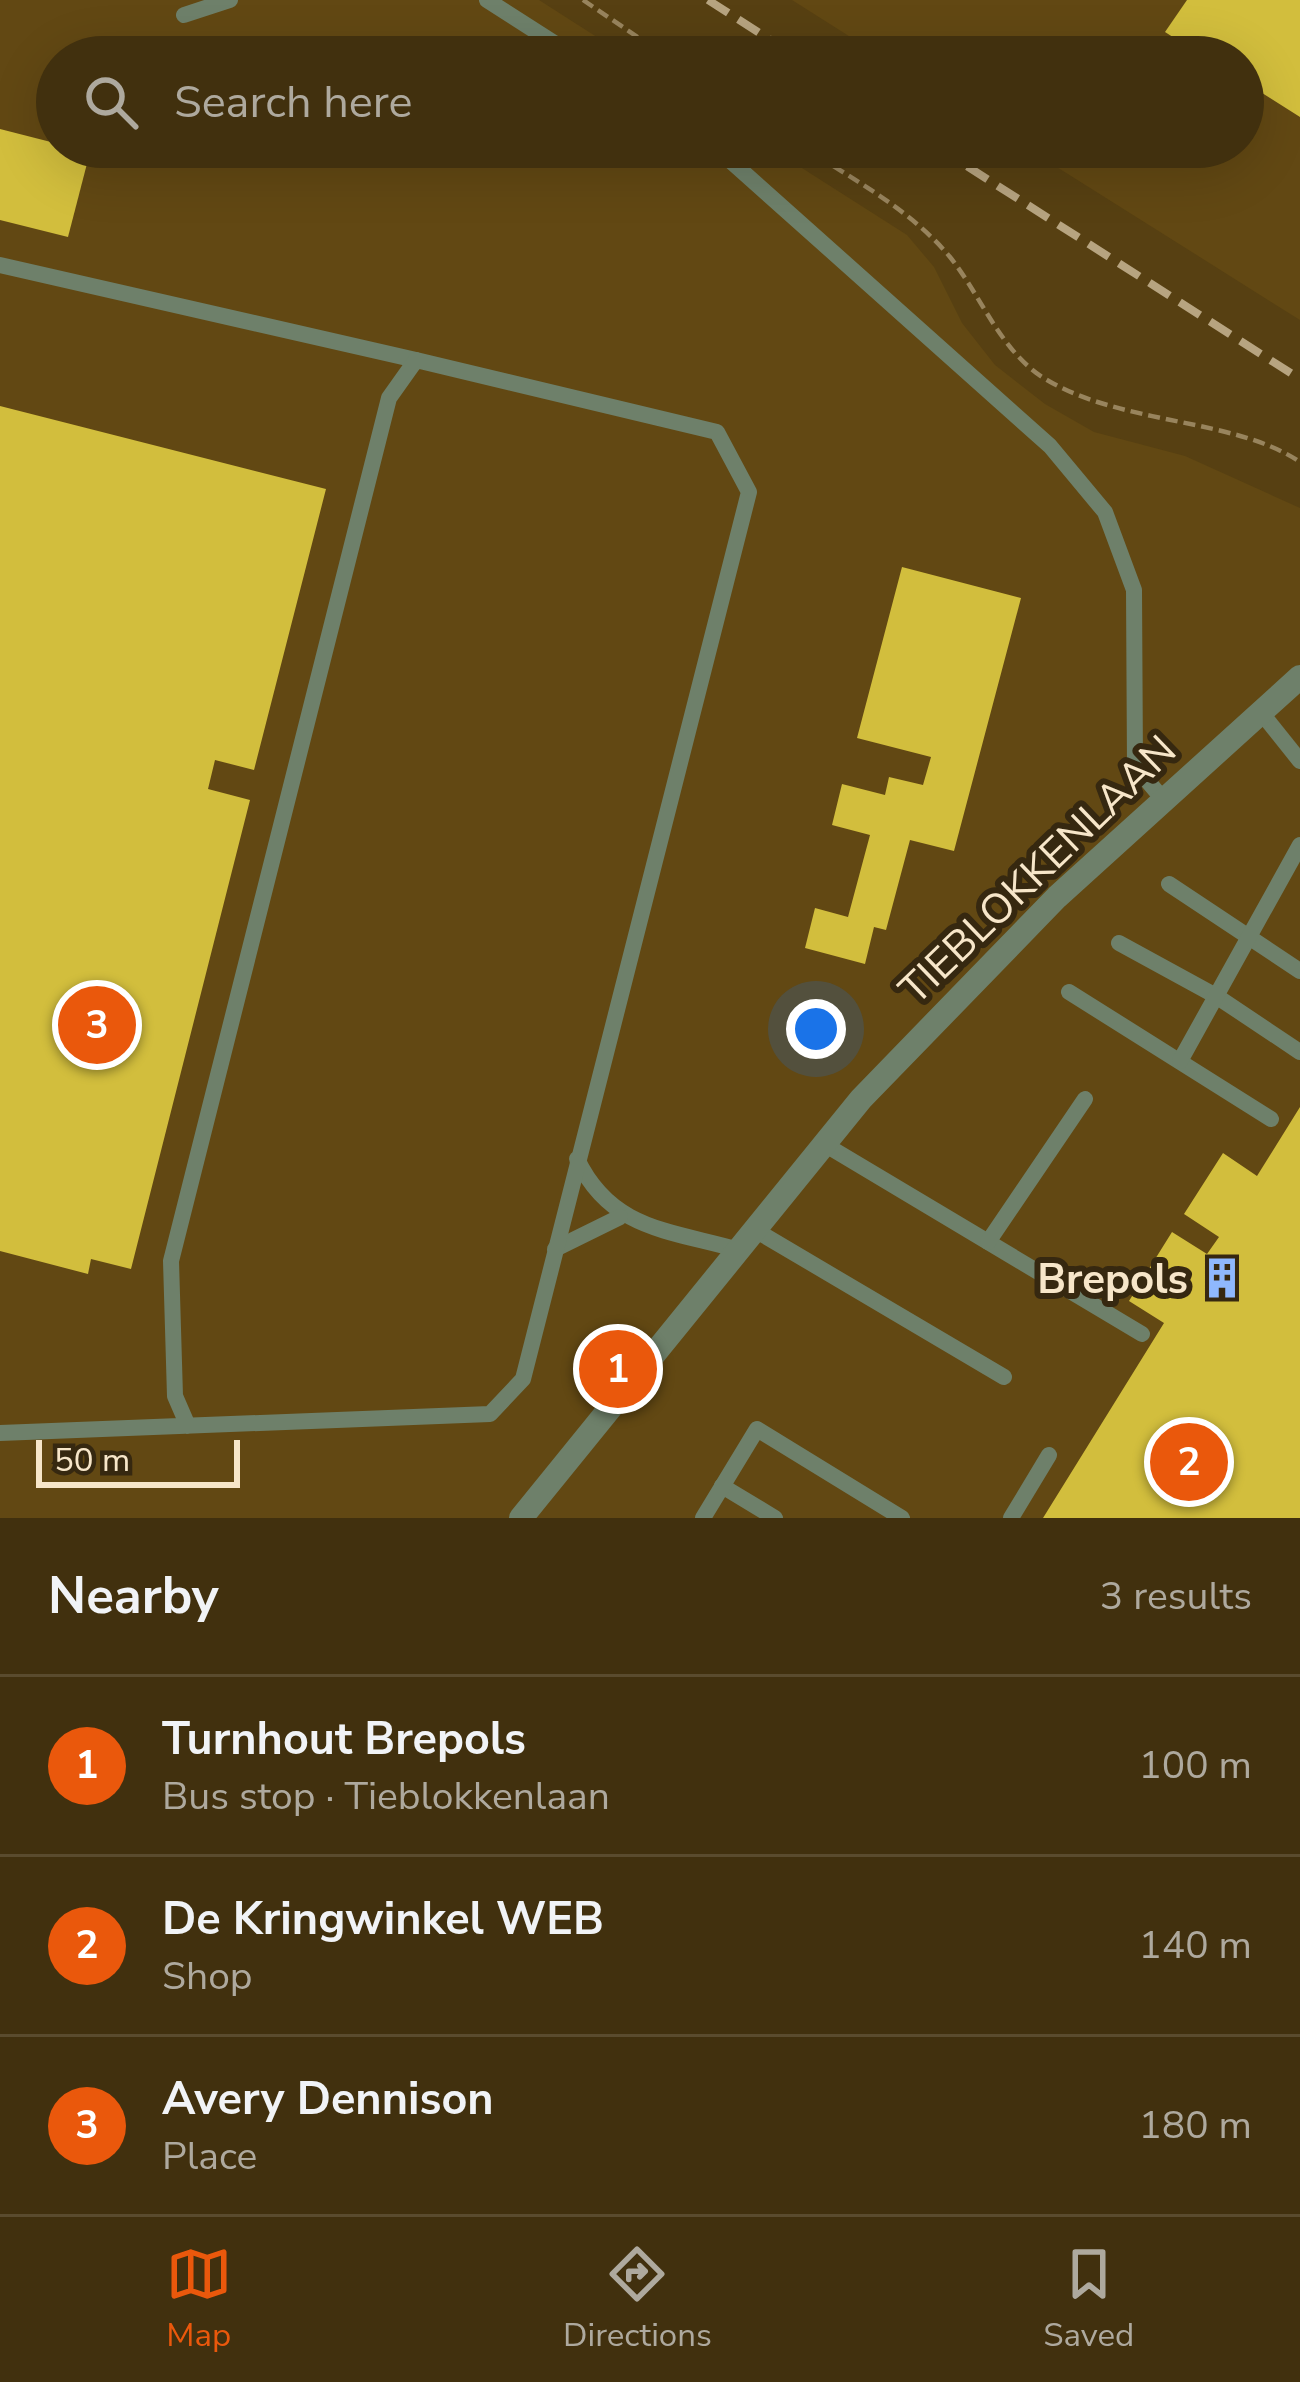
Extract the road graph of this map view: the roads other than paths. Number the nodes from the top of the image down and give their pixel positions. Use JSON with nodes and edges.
{"nodes":[{"id":1,"x":230,"y":0,"type":"edge"},
{"id":2,"x":487,"y":0,"type":"edge"},
{"id":3,"x":184,"y":15,"type":"dead end"},
{"id":4,"x":543,"y":36,"type":"edge"},
{"id":5,"x":739,"y":168,"type":"edge"},
{"id":6,"x":0,"y":265,"type":"edge"},
{"id":7,"x":416,"y":360,"type":"junction"},
{"id":8,"x":1300,"y":677,"type":"edge"},
{"id":9,"x":1260,"y":711,"type":"junction"},
{"id":10,"x":1300,"y":761,"type":"edge"},
{"id":11,"x":1162,"y":798,"type":"junction"},
{"id":12,"x":1300,"y":845,"type":"edge"},
{"id":13,"x":1169,"y":884,"type":"dead end"},
{"id":14,"x":1248,"y":939,"type":"junction"},
{"id":15,"x":1119,"y":943,"type":"dead end"},
{"id":16,"x":1300,"y":971,"type":"edge"},
{"id":17,"x":1069,"y":992,"type":"dead end"},
{"id":18,"x":1216,"y":996,"type":"junction"},
{"id":19,"x":1300,"y":1052,"type":"edge"},
{"id":20,"x":1180,"y":1061,"type":"junction"},
{"id":21,"x":1085,"y":1099,"type":"dead end"},
{"id":22,"x":1271,"y":1119,"type":"dead end"},
{"id":23,"x":824,"y":1144,"type":"junction"},
{"id":24,"x":577,"y":1159,"type":"junction"},
{"id":25,"x":620,"y":1217,"type":"junction"},
{"id":26,"x":747,"y":1240,"type":"junction"},
{"id":27,"x":988,"y":1242,"type":"junction"},
{"id":28,"x":555,"y":1249,"type":"junction"},
{"id":29,"x":1142,"y":1334,"type":"dead end"},
{"id":30,"x":1004,"y":1377,"type":"dead end"},
{"id":31,"x":188,"y":1426,"type":"junction"},
{"id":32,"x":0,"y":1433,"type":"edge"},
{"id":33,"x":1049,"y":1455,"type":"dead end"},
{"id":34,"x":722,"y":1486,"type":"junction"},
{"id":35,"x":521,"y":1518,"type":"edge"},
{"id":36,"x":704,"y":1518,"type":"edge"},
{"id":37,"x":775,"y":1518,"type":"edge"},
{"id":38,"x":902,"y":1518,"type":"edge"},
{"id":39,"x":1011,"y":1518,"type":"edge"}],
"edges":[{"from":1,"to":3,"type":"lane"},
{"from":2,"to":4,"type":"lane"},
{"from":5,"to":11,"type":"lane"},
{"from":6,"to":7,"type":"lane"},
{"from":7,"to":24,"type":"lane"},
{"from":7,"to":31,"type":"lane"},
{"from":8,"to":9,"type":"street","name":"TIEBLOKKENLAAN"},
{"from":9,"to":10,"type":"lane"},
{"from":9,"to":11,"type":"street","name":"TIEBLOKKENLAAN"},
{"from":11,"to":23,"type":"street","name":"TIEBLOKKENLAAN"},
{"from":12,"to":14,"type":"lane"},
{"from":13,"to":14,"type":"lane"},
{"from":14,"to":16,"type":"lane"},
{"from":14,"to":18,"type":"lane"},
{"from":15,"to":18,"type":"lane"},
{"from":17,"to":20,"type":"lane"},
{"from":18,"to":19,"type":"lane"},
{"from":18,"to":20,"type":"lane"},
{"from":20,"to":22,"type":"lane"},
{"from":21,"to":27,"type":"lane"},
{"from":23,"to":26,"type":"street","name":"TIEBLOKKENLAAN"},
{"from":23,"to":27,"type":"lane"},
{"from":24,"to":25,"type":"lane"},
{"from":24,"to":28,"type":"lane"},
{"from":25,"to":26,"type":"lane"},
{"from":25,"to":28,"type":"lane"},
{"from":26,"to":30,"type":"lane"},
{"from":26,"to":35,"type":"street","name":"TIEBLOKKENLAAN"},
{"from":27,"to":29,"type":"lane"},
{"from":28,"to":31,"type":"lane"},
{"from":31,"to":32,"type":"lane"},
{"from":33,"to":39,"type":"lane"},
{"from":34,"to":36,"type":"lane"},
{"from":34,"to":37,"type":"lane"},
{"from":34,"to":38,"type":"lane"}]}
